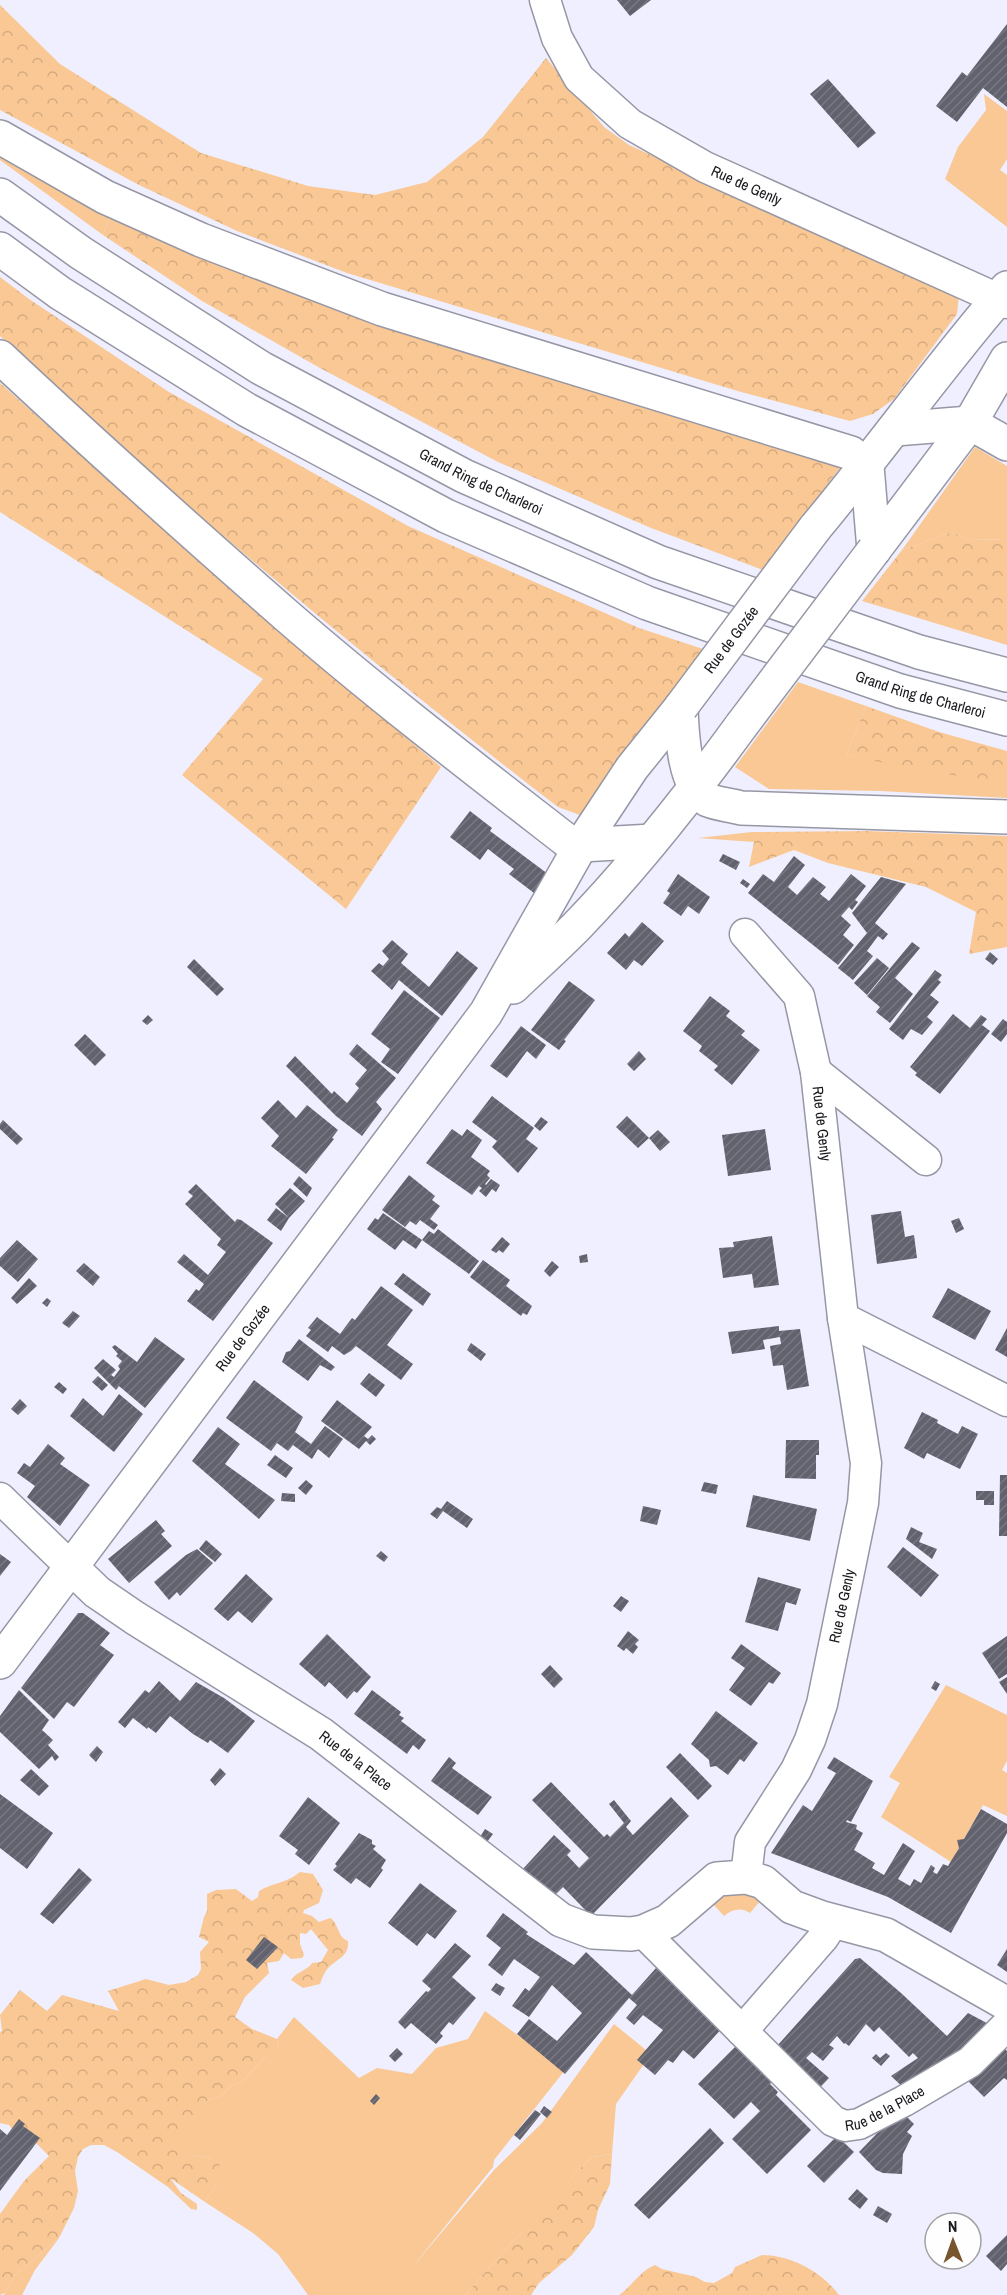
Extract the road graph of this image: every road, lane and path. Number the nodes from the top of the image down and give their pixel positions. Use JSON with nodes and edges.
{"nodes":[{"id":1,"x":545,"y":0,"type":"edge"},
{"id":2,"x":0,"y":137,"type":"edge"},
{"id":3,"x":0,"y":195,"type":"edge"},
{"id":4,"x":0,"y":249,"type":"edge"},
{"id":5,"x":1004,"y":296,"type":"edge"},
{"id":6,"x":0,"y":357,"type":"edge"},
{"id":7,"x":1007,"y":359,"type":"edge"},
{"id":8,"x":970,"y":423,"type":"junction"},
{"id":9,"x":895,"y":429,"type":"junction"},
{"id":10,"x":1007,"y":444,"type":"edge"},
{"id":11,"x":867,"y":466,"type":"junction"},
{"id":12,"x":874,"y":550,"type":"junction"},
{"id":13,"x":1007,"y":675,"type":"edge"},
{"id":14,"x":681,"y":706,"type":"junction"},
{"id":15,"x":1007,"y":720,"type":"edge"},
{"id":16,"x":695,"y":790,"type":"junction"},
{"id":17,"x":1007,"y":817,"type":"edge"},
{"id":18,"x":652,"y":841,"type":"junction"},
{"id":19,"x":581,"y":845,"type":"junction"},
{"id":20,"x":746,"y":934,"type":"dead end"},
{"id":21,"x":486,"y":1013,"type":"junction"},
{"id":22,"x":816,"y":1072,"type":"junction"},
{"id":23,"x":926,"y":1160,"type":"dead end"},
{"id":24,"x":843,"y":1318,"type":"junction"},
{"id":25,"x":1007,"y":1401,"type":"edge"},
{"id":26,"x":0,"y":1498,"type":"edge"},
{"id":27,"x":71,"y":1567,"type":"junction"},
{"id":28,"x":0,"y":1662,"type":"edge"},
{"id":29,"x":746,"y":1877,"type":"junction"},
{"id":30,"x":834,"y":1921,"type":"junction"},
{"id":31,"x":643,"y":1932,"type":"junction"},
{"id":32,"x":1007,"y":2004,"type":"edge"},
{"id":33,"x":1007,"y":2025,"type":"edge"},
{"id":34,"x":742,"y":2031,"type":"junction"}],
"edges":[{"from":1,"to":5,"type":"street","name":"Rue de Genly"},
{"from":2,"to":11,"type":"main road"},
{"from":3,"to":13,"type":"main road","name":"Grand Ring de Charleroi"},
{"from":4,"to":15,"type":"main road","name":"Grand Ring de Charleroi"},
{"from":5,"to":9,"type":"main road","name":"Rue de Gozée"},
{"from":6,"to":19,"type":"main road"},
{"from":7,"to":8,"type":"main road","name":"Rue de Gozée"},
{"from":8,"to":9,"type":"main road"},
{"from":8,"to":10,"type":"main road"},
{"from":8,"to":12,"type":"main road","name":"Rue de Gozée"},
{"from":9,"to":11,"type":"main road","name":"Rue de Gozée"},
{"from":11,"to":12,"type":"main road"},
{"from":11,"to":14,"type":"main road","name":"Rue de Gozée","bridge":true},
{"from":12,"to":16,"type":"main road","name":"Rue de Gozée","bridge":true},
{"from":14,"to":16,"type":"main road"},
{"from":14,"to":19,"type":"main road","name":"Rue de Gozée"},
{"from":16,"to":17,"type":"main road"},
{"from":16,"to":18,"type":"main road","name":"Rue de Gozée"},
{"from":18,"to":19,"type":"main road"},
{"from":18,"to":21,"type":"main road","name":"Rue de Gozée"},
{"from":19,"to":21,"type":"main road","name":"Rue de Gozée"},
{"from":20,"to":22,"type":"street","name":"Rue de Genly"},
{"from":21,"to":27,"type":"main road","name":"Rue de Gozée"},
{"from":22,"to":23,"type":"street","name":"Rue de Genly"},
{"from":22,"to":24,"type":"street","name":"Rue de Genly"},
{"from":24,"to":25,"type":"street"},
{"from":24,"to":29,"type":"street","name":"Rue de Genly"},
{"from":26,"to":27,"type":"street"},
{"from":27,"to":28,"type":"main road","name":"Rue de Gozée"},
{"from":27,"to":31,"type":"main road","name":"Rue de la Place"},
{"from":29,"to":30,"type":"main road"},
{"from":29,"to":31,"type":"main road","name":"Rue de la Place"},
{"from":30,"to":32,"type":"main road"},
{"from":30,"to":34,"type":"street"},
{"from":31,"to":34,"type":"street","name":"Rue de la Place"},
{"from":33,"to":34,"type":"street","name":"Rue de la Place"}]}
